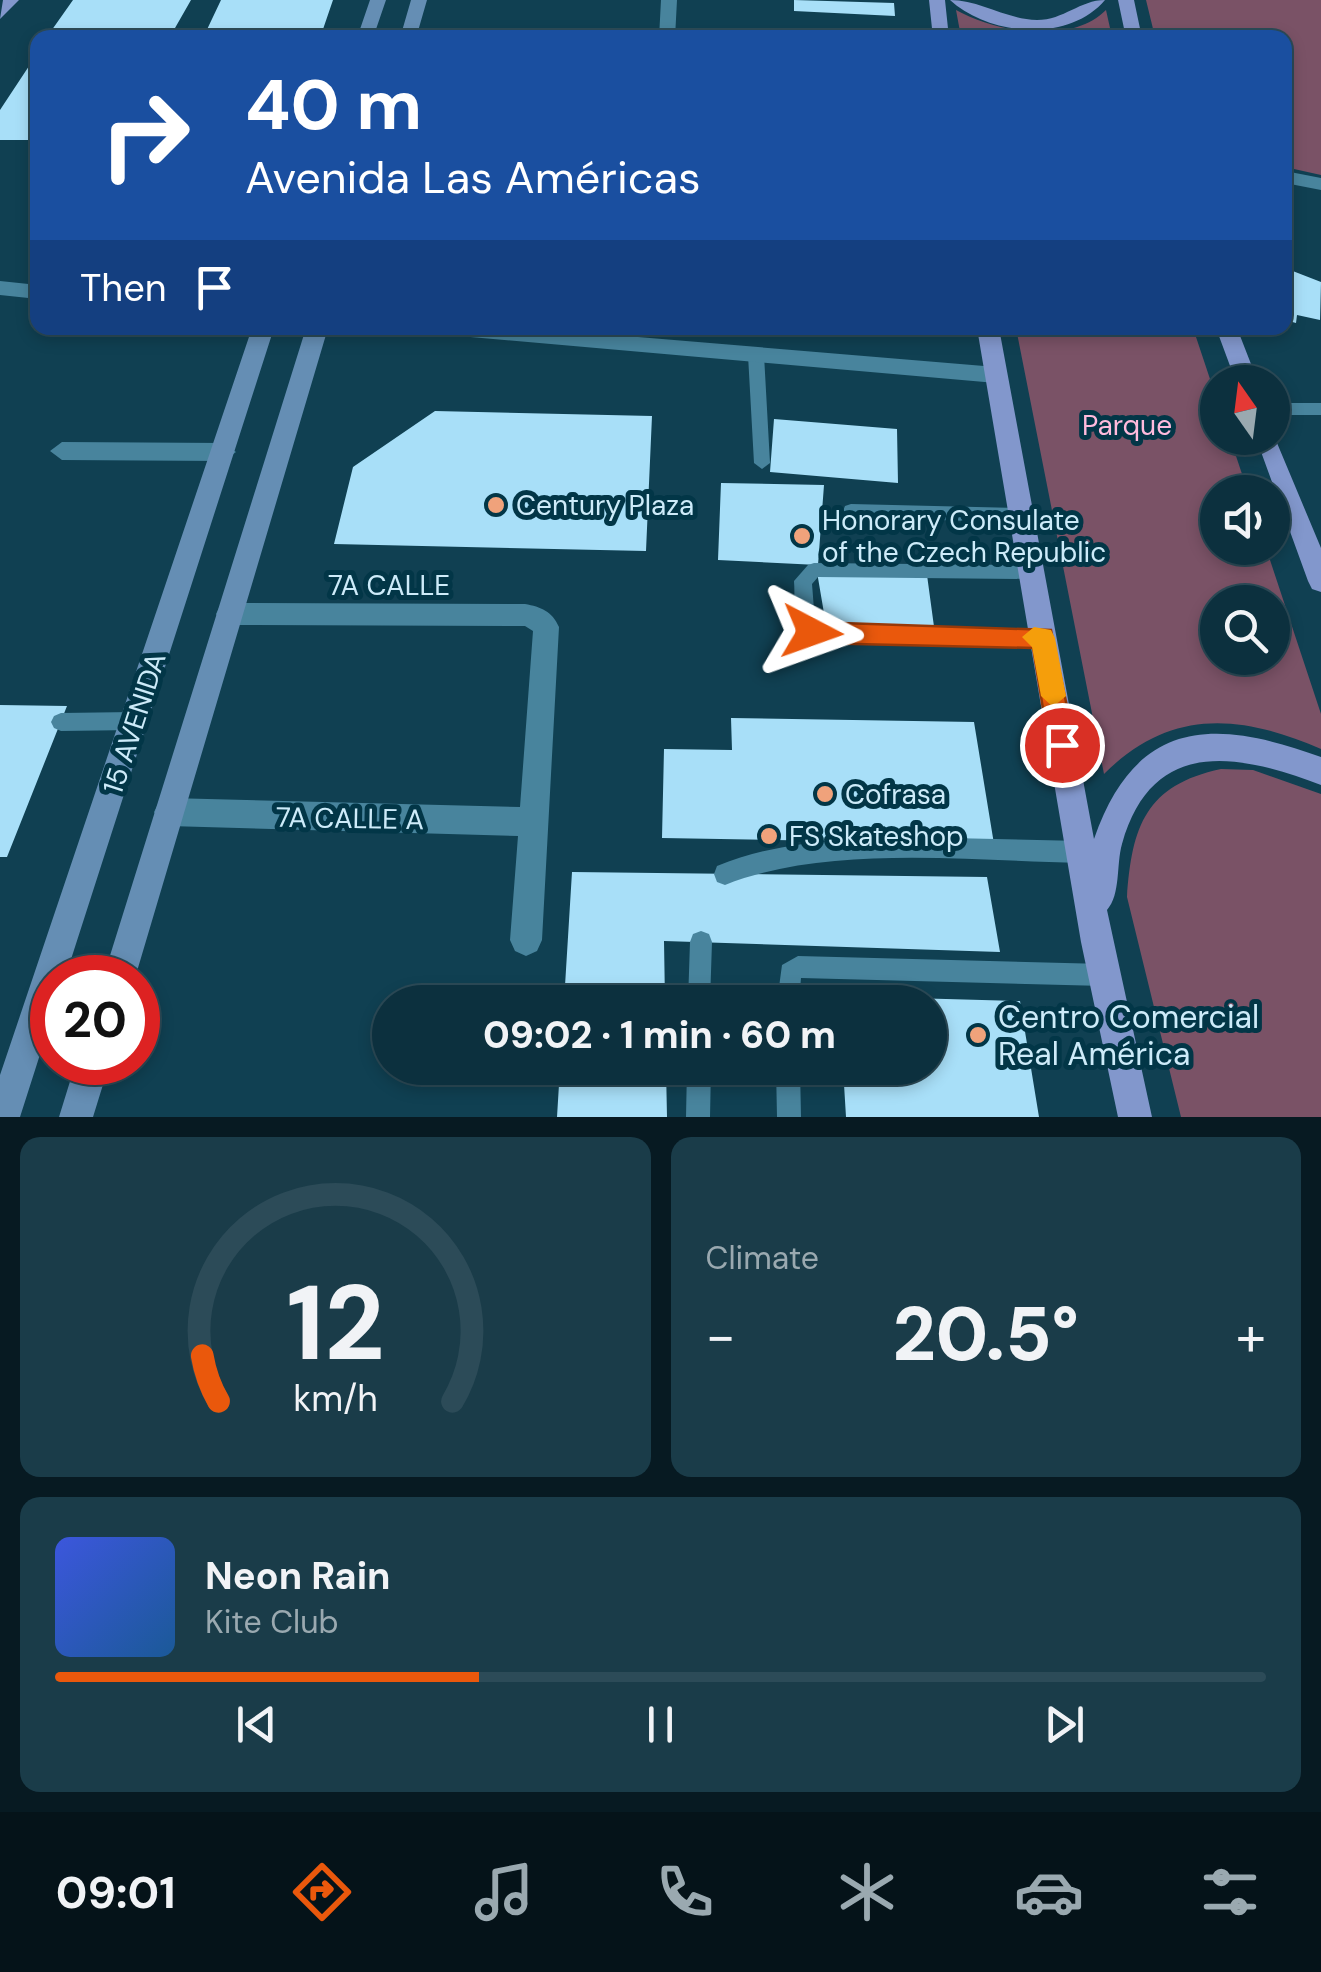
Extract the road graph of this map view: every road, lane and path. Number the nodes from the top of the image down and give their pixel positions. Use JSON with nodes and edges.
{"nodes":[{"id":1,"x":11,"y":0,"type":"edge"},
{"id":2,"x":378,"y":0,"type":"edge"},
{"id":3,"x":419,"y":0,"type":"edge"},
{"id":4,"x":669,"y":0,"type":"edge"},
{"id":5,"x":937,"y":0,"type":"edge"},
{"id":6,"x":958,"y":0,"type":"edge"},
{"id":7,"x":1097,"y":0,"type":"edge"},
{"id":8,"x":1126,"y":0,"type":"edge"},
{"id":9,"x":0,"y":14,"type":"edge"},
{"id":10,"x":367,"y":30,"type":"edge"},
{"id":11,"x":410,"y":30,"type":"edge"},
{"id":12,"x":667,"y":30,"type":"edge"},
{"id":13,"x":940,"y":30,"type":"edge"},
{"id":14,"x":1132,"y":30,"type":"edge"},
{"id":15,"x":1292,"y":178,"type":"edge"},
{"id":16,"x":1321,"y":184,"type":"edge"},
{"id":17,"x":0,"y":288,"type":"edge"},
{"id":18,"x":30,"y":291,"type":"edge"},
{"id":19,"x":262,"y":335,"type":"edge"},
{"id":20,"x":316,"y":335,"type":"edge"},
{"id":21,"x":623,"y":335,"type":"edge"},
{"id":22,"x":989,"y":335,"type":"edge"},
{"id":23,"x":1229,"y":335,"type":"edge"},
{"id":24,"x":648,"y":336,"type":"edge"},
{"id":25,"x":756,"y":355,"type":"junction"},
{"id":26,"x":1240,"y":365,"type":"edge"},
{"id":27,"x":996,"y":376,"type":"junction"},
{"id":28,"x":1290,"y":409,"type":"edge"},
{"id":29,"x":1321,"y":409,"type":"edge"},
{"id":30,"x":62,"y":451,"type":"dead end"},
{"id":31,"x":224,"y":452,"type":"junction"},
{"id":32,"x":1273,"y":455,"type":"edge"},
{"id":33,"x":762,"y":463,"type":"dead end"},
{"id":34,"x":851,"y":511,"type":"dead end"},
{"id":35,"x":1021,"y":515,"type":"junction"},
{"id":36,"x":1031,"y":572,"type":"junction"},
{"id":37,"x":1321,"y":581,"type":"edge"},
{"id":38,"x":228,"y":614,"type":"junction"},
{"id":39,"x":1043,"y":638,"type":"junction"},
{"id":40,"x":134,"y":721,"type":"junction"},
{"id":41,"x":61,"y":722,"type":"dead end"},
{"id":42,"x":1321,"y":771,"type":"edge"},
{"id":43,"x":169,"y":812,"type":"junction"},
{"id":44,"x":531,"y":822,"type":"junction"},
{"id":45,"x":1081,"y":852,"type":"junction"},
{"id":46,"x":725,"y":874,"type":"dead end"},
{"id":47,"x":526,"y":940,"type":"dead end"},
{"id":48,"x":701,"y":942,"type":"dead end"},
{"id":49,"x":1097,"y":942,"type":"junction"},
{"id":50,"x":125,"y":955,"type":"edge"},
{"id":51,"x":1104,"y":975,"type":"junction"},
{"id":52,"x":700,"y":985,"type":"edge"},
{"id":53,"x":789,"y":985,"type":"edge"},
{"id":54,"x":86,"y":1085,"type":"edge"},
{"id":55,"x":699,"y":1085,"type":"edge"},
{"id":56,"x":788,"y":1085,"type":"edge"},
{"id":57,"x":3,"y":1117,"type":"edge"},
{"id":58,"x":76,"y":1117,"type":"edge"},
{"id":59,"x":698,"y":1117,"type":"edge"},
{"id":60,"x":788,"y":1117,"type":"edge"},
{"id":61,"x":1135,"y":1117,"type":"edge"}],
"edges":[{"from":1,"to":9,"type":"main road"},
{"from":2,"to":10,"type":"street"},
{"from":3,"to":11,"type":"street"},
{"from":4,"to":12,"type":"street"},
{"from":5,"to":13,"type":"main road"},
{"from":6,"to":7,"type":"main road"},
{"from":8,"to":14,"type":"main road"},
{"from":15,"to":16,"type":"street"},
{"from":17,"to":18,"type":"street"},
{"from":19,"to":31,"type":"street","name":"15 AVENIDA"},
{"from":20,"to":38,"type":"street","name":"15 AVENIDA"},
{"from":21,"to":24,"type":"street"},
{"from":22,"to":27,"type":"main road"},
{"from":23,"to":26,"type":"main road"},
{"from":24,"to":25,"type":"street"},
{"from":25,"to":27,"type":"street"},
{"from":25,"to":33,"type":"lane"},
{"from":27,"to":35,"type":"main road"},
{"from":28,"to":29,"type":"lane"},
{"from":30,"to":31,"type":"street"},
{"from":31,"to":40,"type":"street","name":"15 AVENIDA"},
{"from":32,"to":37,"type":"main road"},
{"from":34,"to":35,"type":"lane"},
{"from":35,"to":36,"type":"main road"},
{"from":36,"to":39,"type":"main road"},
{"from":36,"to":39,"type":"lane"},
{"from":38,"to":43,"type":"street","name":"15 AVENIDA"},
{"from":38,"to":44,"type":"street","name":"7A CALLE"},
{"from":39,"to":45,"type":"main road"},
{"from":40,"to":41,"type":"lane"},
{"from":40,"to":57,"type":"street","name":"15 AVENIDA"},
{"from":42,"to":49,"type":"main road"},
{"from":43,"to":44,"type":"street","name":"7A CALLE A"},
{"from":43,"to":50,"type":"street","name":"15 AVENIDA"},
{"from":44,"to":47,"type":"street"},
{"from":45,"to":46,"type":"lane"},
{"from":45,"to":49,"type":"main road"},
{"from":48,"to":52,"type":"lane"},
{"from":49,"to":51,"type":"main road"},
{"from":51,"to":53,"type":"lane"},
{"from":51,"to":61,"type":"main road"},
{"from":54,"to":58,"type":"street"},
{"from":55,"to":59,"type":"lane"},
{"from":56,"to":60,"type":"lane"}]}
